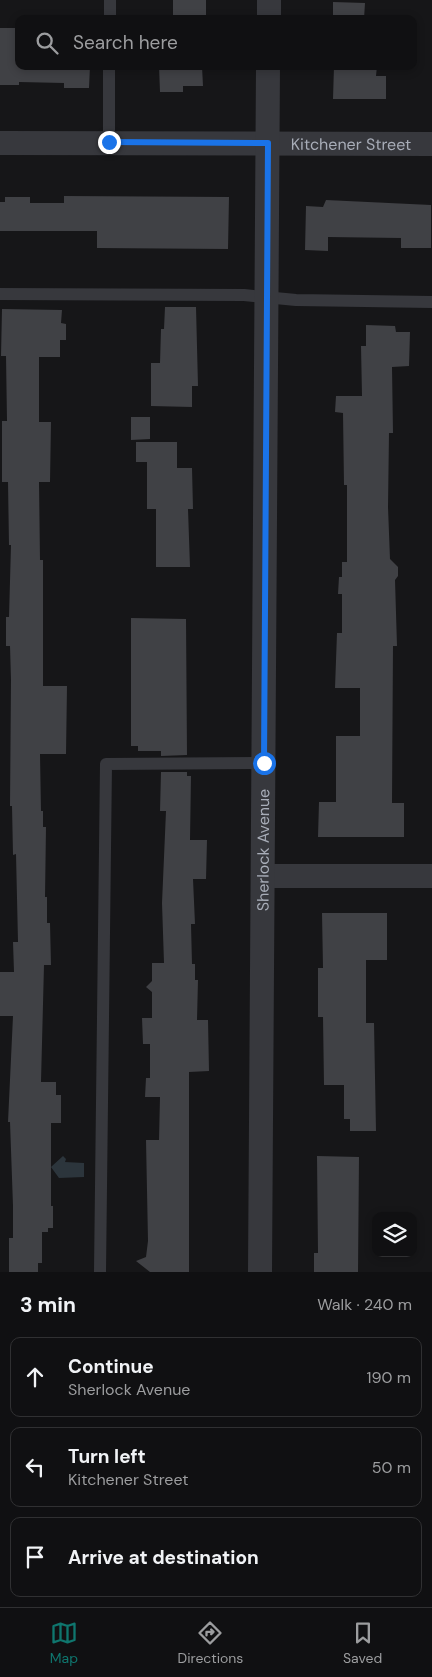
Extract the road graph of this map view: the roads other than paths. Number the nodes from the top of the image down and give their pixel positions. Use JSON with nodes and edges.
{"nodes":[{"id":1,"x":110,"y":0,"type":"edge"},
{"id":2,"x":269,"y":0,"type":"edge"},
{"id":3,"x":110,"y":15,"type":"edge"},
{"id":4,"x":269,"y":15,"type":"edge"},
{"id":5,"x":110,"y":70,"type":"edge"},
{"id":6,"x":268,"y":70,"type":"edge"},
{"id":7,"x":109,"y":142,"type":"junction"},
{"id":8,"x":0,"y":143,"type":"edge"},
{"id":9,"x":268,"y":143,"type":"junction"},
{"id":10,"x":432,"y":144,"type":"edge"},
{"id":11,"x":0,"y":294,"type":"edge"},
{"id":12,"x":268,"y":298,"type":"junction"},
{"id":13,"x":432,"y":302,"type":"edge"},
{"id":14,"x":264,"y":763,"type":"junction"},
{"id":15,"x":264,"y":876,"type":"junction"},
{"id":16,"x":432,"y":876,"type":"edge"},
{"id":17,"x":100,"y":1272,"type":"edge"},
{"id":18,"x":260,"y":1272,"type":"edge"}],
"edges":[{"from":1,"to":3,"type":"lane"},
{"from":2,"to":4,"type":"street"},
{"from":5,"to":7,"type":"lane"},
{"from":6,"to":9,"type":"street","name":"Sherlock Avenue"},
{"from":7,"to":8,"type":"street","name":"Kitchener Street"},
{"from":7,"to":9,"type":"street","name":"Kitchener Street"},
{"from":9,"to":10,"type":"street","name":"Kitchener Street"},
{"from":9,"to":12,"type":"street","name":"Sherlock Avenue"},
{"from":11,"to":12,"type":"lane"},
{"from":12,"to":13,"type":"lane"},
{"from":12,"to":14,"type":"street","name":"Sherlock Avenue"},
{"from":14,"to":15,"type":"street","name":"Sherlock Avenue"},
{"from":14,"to":17,"type":"lane"},
{"from":15,"to":16,"type":"street"},
{"from":15,"to":18,"type":"street","name":"Sherlock Avenue"}]}
